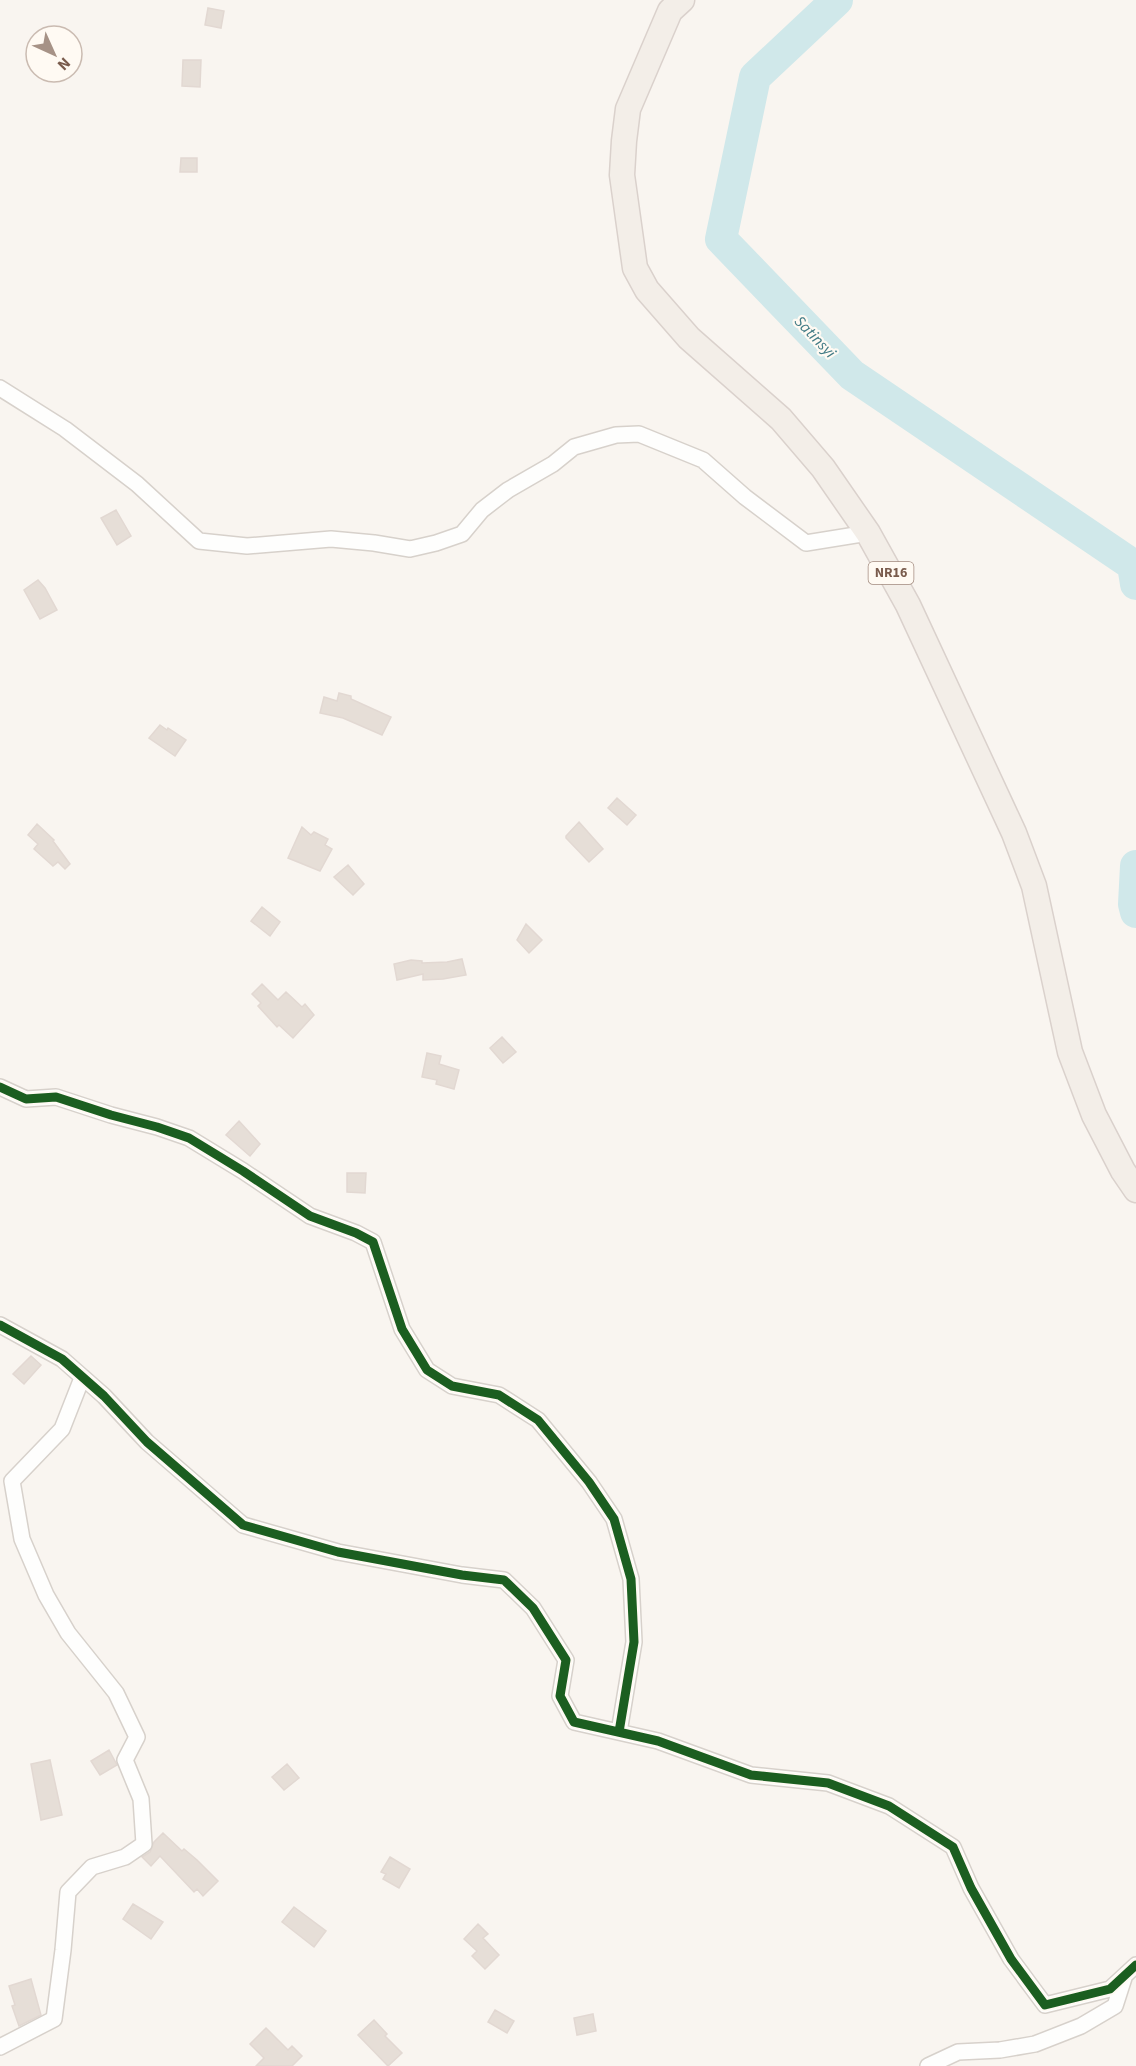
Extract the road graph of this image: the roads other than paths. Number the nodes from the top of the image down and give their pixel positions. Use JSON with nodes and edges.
{"nodes":[{"id":1,"x":676,"y":6,"type":"edge"},
{"id":2,"x":0,"y":388,"type":"edge"},
{"id":3,"x":868,"y":532,"type":"junction"},
{"id":4,"x":0,"y":1087,"type":"edge"},
{"id":5,"x":1136,"y":1190,"type":"edge"},
{"id":6,"x":0,"y":1325,"type":"edge"},
{"id":7,"x":82,"y":1378,"type":"junction"},
{"id":8,"x":619,"y":1732,"type":"junction"},
{"id":9,"x":1131,"y":1969,"type":"edge"},
{"id":10,"x":0,"y":2047,"type":"edge"},
{"id":11,"x":928,"y":2066,"type":"edge"}],
"edges":[{"from":1,"to":3,"type":"main road","number":"NR16"},
{"from":2,"to":3,"type":"street"},
{"from":3,"to":5,"type":"main road","number":"NR16"},
{"from":4,"to":8,"type":"street"},
{"from":6,"to":7,"type":"street"},
{"from":7,"to":8,"type":"street"},
{"from":7,"to":10,"type":"street"},
{"from":8,"to":9,"type":"street"},
{"from":9,"to":11,"type":"street"}]}
